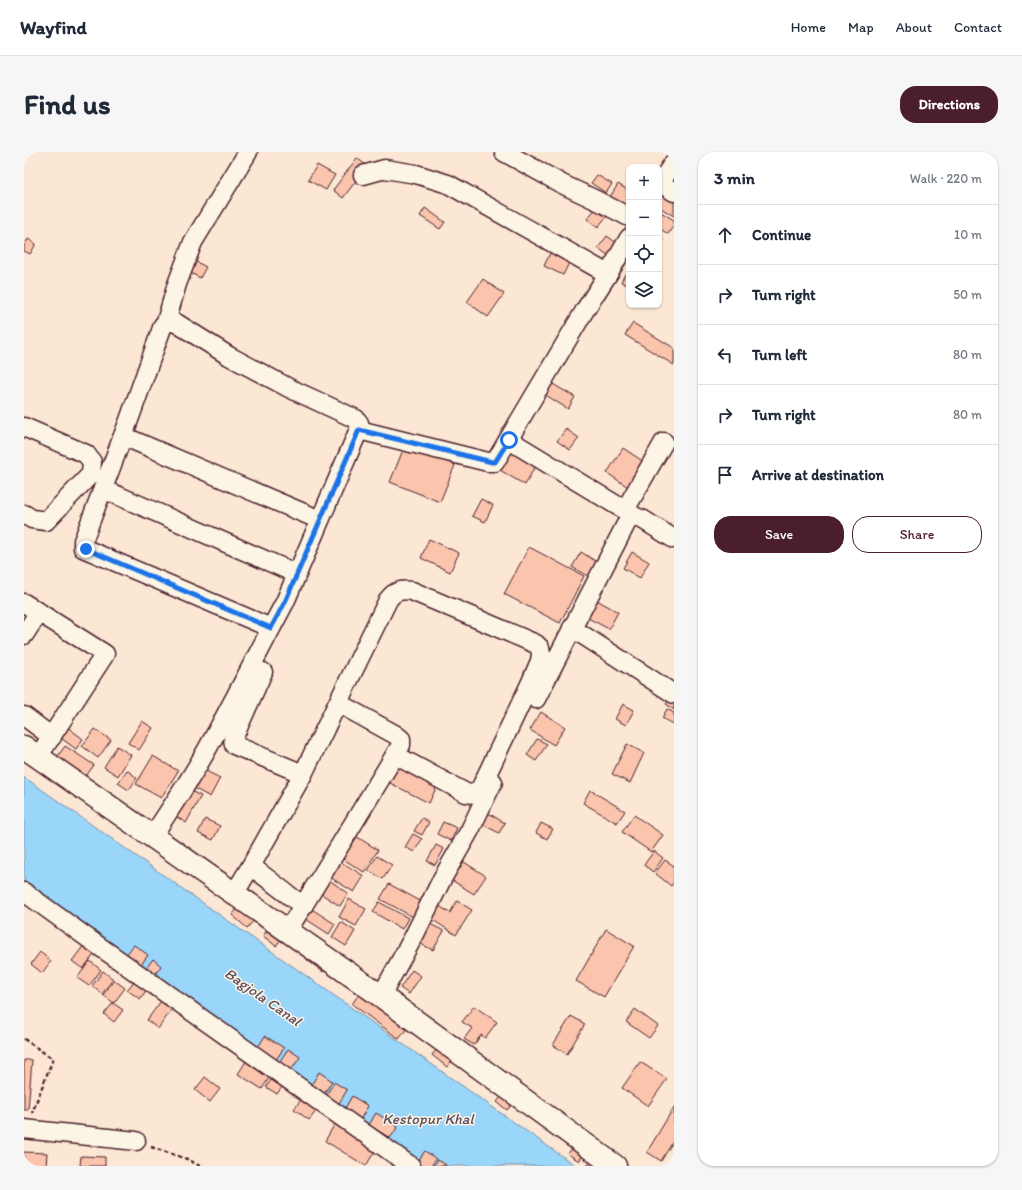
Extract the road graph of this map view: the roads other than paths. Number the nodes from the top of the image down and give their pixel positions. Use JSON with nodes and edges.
{"nodes":[{"id":1,"x":248,"y":152,"type":"edge"},
{"id":2,"x":504,"y":152,"type":"edge"},
{"id":3,"x":674,"y":162,"type":"edge"},
{"id":4,"x":363,"y":175,"type":"dead end"},
{"id":5,"x":664,"y":187,"type":"edge"},
{"id":6,"x":626,"y":215,"type":"edge"},
{"id":7,"x":626,"y":243,"type":"edge"},
{"id":8,"x":608,"y":274,"type":"junction"},
{"id":9,"x":166,"y":322,"type":"junction"},
{"id":10,"x":24,"y":427,"type":"edge"},
{"id":11,"x":359,"y":430,"type":"junction"},
{"id":12,"x":123,"y":436,"type":"junction"},
{"id":13,"x":509,"y":440,"type":"junction"},
{"id":14,"x":664,"y":442,"type":"dead end"},
{"id":15,"x":103,"y":488,"type":"junction"},
{"id":16,"x":24,"y":514,"type":"edge"},
{"id":17,"x":631,"y":514,"type":"junction"},
{"id":18,"x":320,"y":520,"type":"junction"},
{"id":19,"x":674,"y":539,"type":"edge"},
{"id":20,"x":297,"y":574,"type":"junction"},
{"id":21,"x":32,"y":607,"type":"edge"},
{"id":22,"x":271,"y":628,"type":"junction"},
{"id":23,"x":572,"y":628,"type":"junction"},
{"id":24,"x":24,"y":635,"type":"edge"},
{"id":25,"x":264,"y":672,"type":"dead end"},
{"id":26,"x":674,"y":694,"type":"edge"},
{"id":27,"x":338,"y":703,"type":"junction"},
{"id":28,"x":24,"y":716,"type":"edge"},
{"id":29,"x":52,"y":737,"type":"junction"},
{"id":30,"x":31,"y":752,"type":"edge"},
{"id":31,"x":395,"y":755,"type":"junction"},
{"id":32,"x":304,"y":774,"type":"junction"},
{"id":33,"x":152,"y":837,"type":"junction"},
{"id":34,"x":251,"y":866,"type":"junction"},
{"id":35,"x":24,"y":892,"type":"edge"},
{"id":36,"x":234,"y":894,"type":"junction"},
{"id":37,"x":303,"y":906,"type":"junction"},
{"id":38,"x":287,"y":931,"type":"junction"},
{"id":39,"x":381,"y":996,"type":"junction"},
{"id":40,"x":24,"y":1129,"type":"edge"},
{"id":41,"x":136,"y":1141,"type":"road end"},
{"id":42,"x":411,"y":1166,"type":"edge"},
{"id":43,"x":615,"y":1166,"type":"edge"}],
"edges":[{"from":1,"to":9,"type":"street"},
{"from":2,"to":6,"type":"street"},
{"from":3,"to":5,"type":"street"},
{"from":4,"to":8,"type":"street"},
{"from":7,"to":8,"type":"street"},
{"from":8,"to":13,"type":"street"},
{"from":9,"to":11,"type":"street"},
{"from":9,"to":12,"type":"street"},
{"from":10,"to":16,"type":"street"},
{"from":11,"to":13,"type":"street"},
{"from":11,"to":18,"type":"street"},
{"from":12,"to":15,"type":"street"},
{"from":12,"to":18,"type":"street"},
{"from":13,"to":17,"type":"street"},
{"from":14,"to":17,"type":"street"},
{"from":15,"to":20,"type":"street"},
{"from":15,"to":22,"type":"street"},
{"from":17,"to":19,"type":"street"},
{"from":17,"to":23,"type":"street"},
{"from":18,"to":20,"type":"street"},
{"from":20,"to":22,"type":"street"},
{"from":21,"to":24,"type":"street"},
{"from":21,"to":29,"type":"street"},
{"from":22,"to":33,"type":"street"},
{"from":23,"to":26,"type":"street"},
{"from":23,"to":39,"type":"street"},
{"from":25,"to":32,"type":"street"},
{"from":27,"to":31,"type":"street"},
{"from":27,"to":31,"type":"street"},
{"from":27,"to":32,"type":"street"},
{"from":28,"to":29,"type":"street"},
{"from":29,"to":30,"type":"street"},
{"from":30,"to":33,"type":"street"},
{"from":31,"to":37,"type":"street"},
{"from":32,"to":34,"type":"street"},
{"from":33,"to":36,"type":"street"},
{"from":34,"to":36,"type":"street"},
{"from":34,"to":37,"type":"street"},
{"from":35,"to":42,"type":"street"},
{"from":36,"to":38,"type":"street"},
{"from":37,"to":38,"type":"street"},
{"from":38,"to":39,"type":"street"},
{"from":39,"to":43,"type":"street"},
{"from":40,"to":41,"type":"street"}]}
